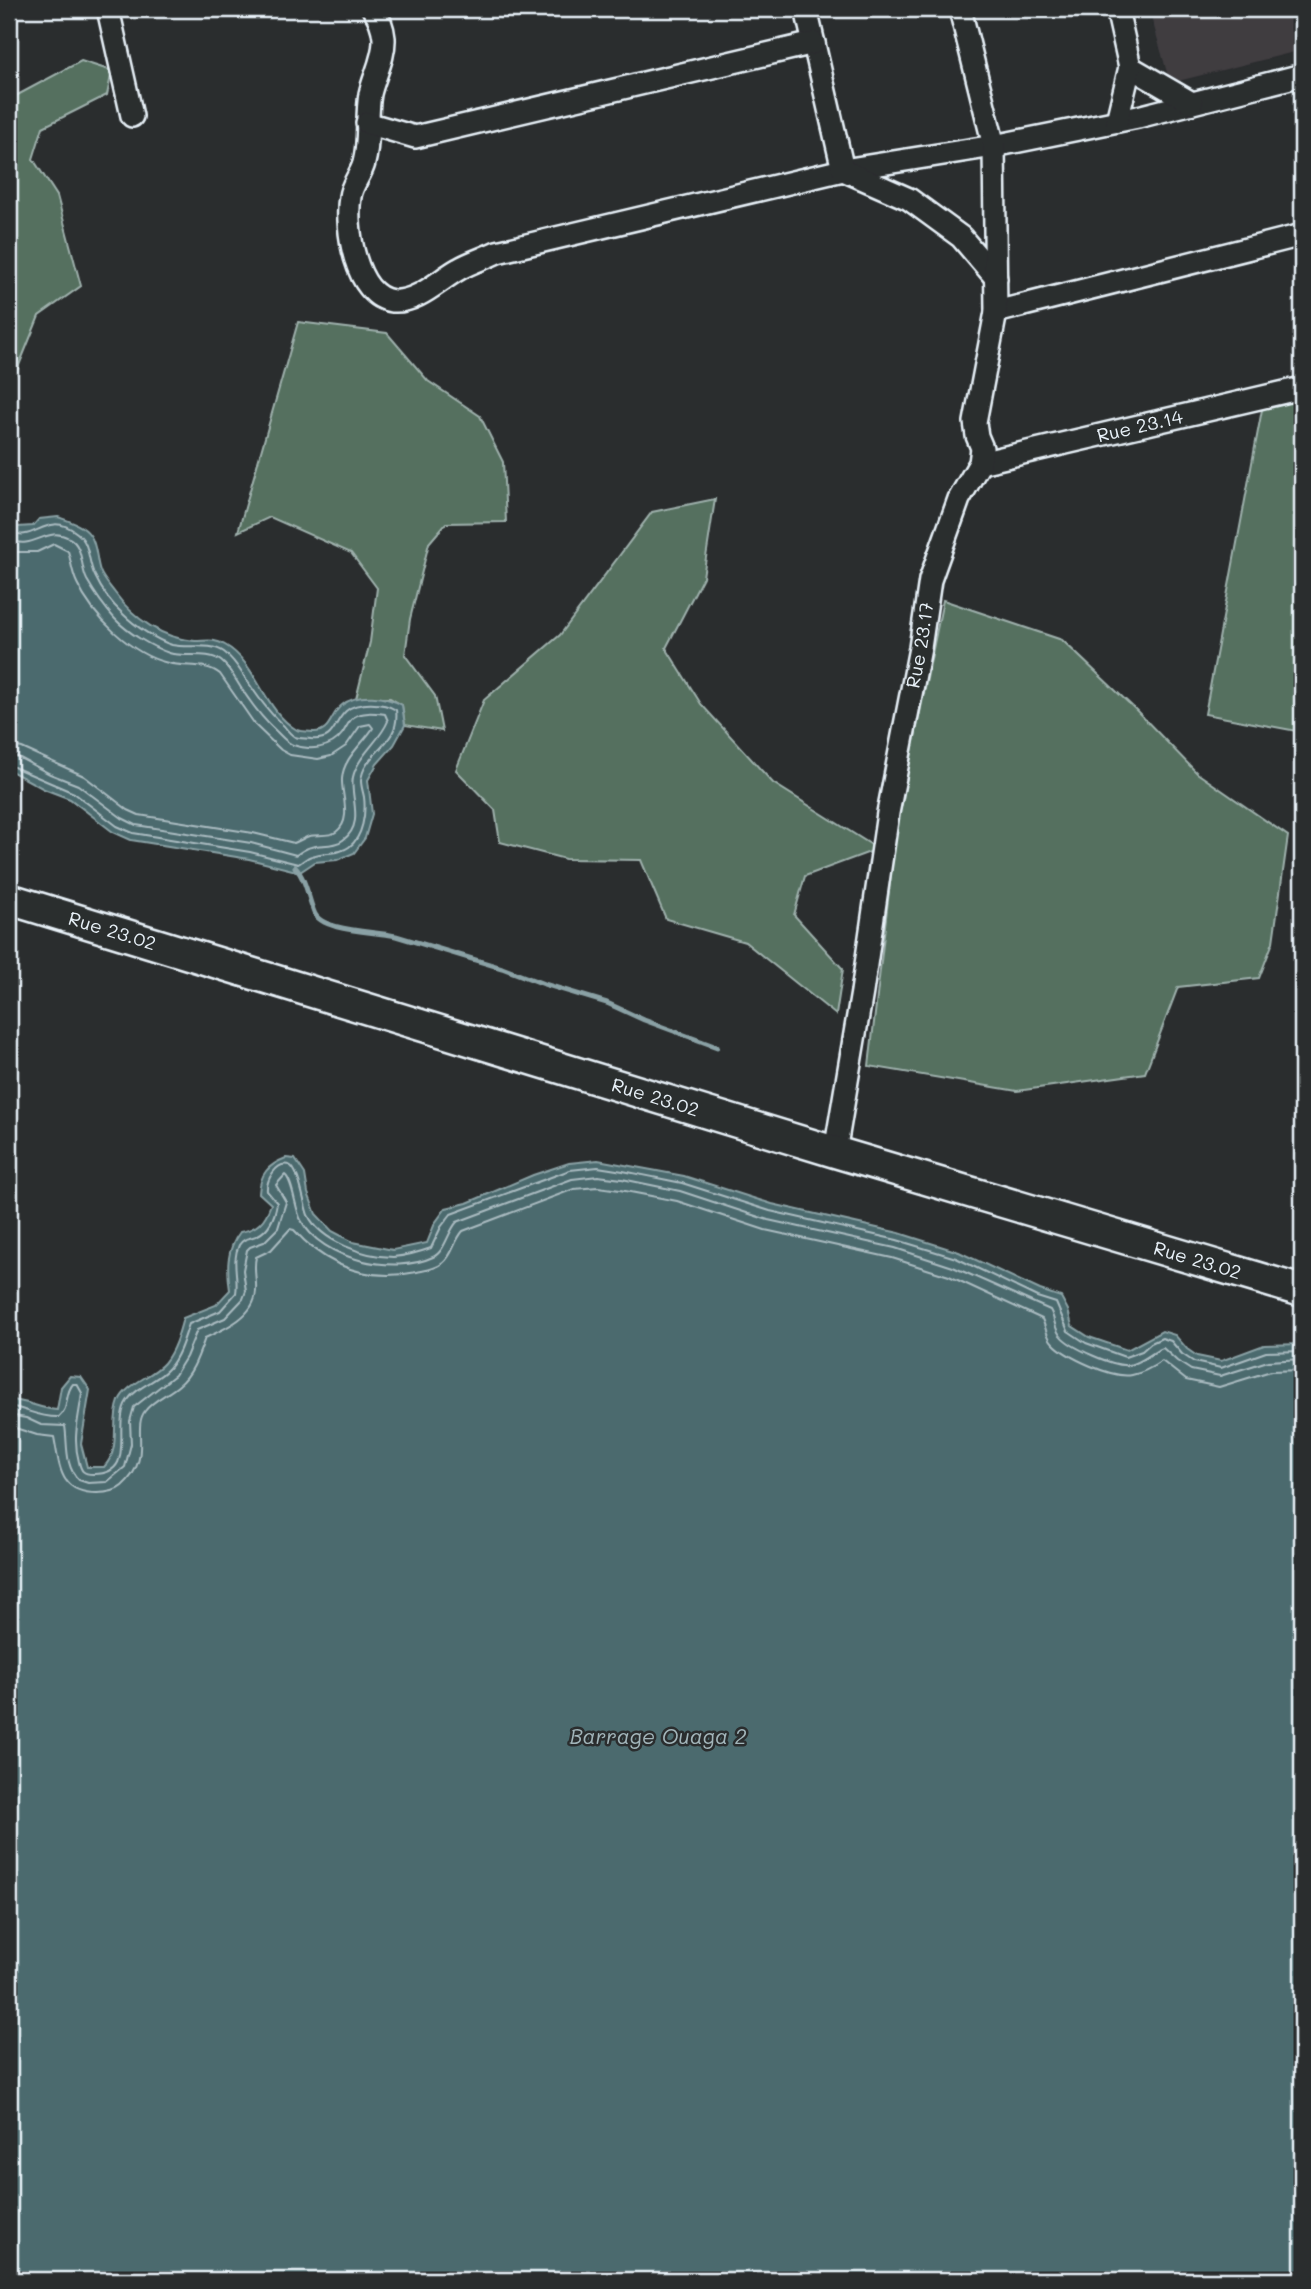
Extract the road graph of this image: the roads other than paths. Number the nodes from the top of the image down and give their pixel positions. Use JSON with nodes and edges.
{"nodes":[{"id":1,"x":108,"y":9,"type":"edge"},
{"id":2,"x":373,"y":9,"type":"edge"},
{"id":3,"x":806,"y":9,"type":"edge"},
{"id":4,"x":960,"y":9,"type":"edge"},
{"id":5,"x":1117,"y":9,"type":"edge"},
{"id":6,"x":814,"y":43,"type":"junction"},
{"id":7,"x":1130,"y":67,"type":"junction"},
{"id":8,"x":1302,"y":75,"type":"edge"},
{"id":9,"x":1192,"y":103,"type":"junction"},
{"id":10,"x":132,"y":116,"type":"dead end"},
{"id":11,"x":1117,"y":121,"type":"junction"},
{"id":12,"x":366,"y":122,"type":"junction"},
{"id":13,"x":994,"y":146,"type":"junction"},
{"id":14,"x":843,"y":170,"type":"junction"},
{"id":15,"x":1302,"y":235,"type":"edge"},
{"id":16,"x":996,"y":278,"type":"junction"},
{"id":17,"x":996,"y":312,"type":"junction"},
{"id":18,"x":1302,"y":388,"type":"edge"},
{"id":19,"x":980,"y":463,"type":"junction"},
{"id":20,"x":9,"y":899,"type":"edge"},
{"id":21,"x":835,"y":1152,"type":"junction"},
{"id":22,"x":1302,"y":1291,"type":"edge"}],
"edges":[{"from":1,"to":10,"type":"street"},
{"from":2,"to":12,"type":"street"},
{"from":3,"to":6,"type":"street"},
{"from":4,"to":13,"type":"street"},
{"from":5,"to":7,"type":"street"},
{"from":6,"to":12,"type":"street"},
{"from":6,"to":14,"type":"street"},
{"from":7,"to":9,"type":"street"},
{"from":7,"to":11,"type":"street"},
{"from":8,"to":9,"type":"street"},
{"from":9,"to":11,"type":"street"},
{"from":11,"to":13,"type":"street"},
{"from":12,"to":14,"type":"street"},
{"from":13,"to":14,"type":"street"},
{"from":13,"to":16,"type":"street"},
{"from":14,"to":16,"type":"street"},
{"from":15,"to":17,"type":"street"},
{"from":16,"to":17,"type":"street"},
{"from":17,"to":19,"type":"street"},
{"from":18,"to":19,"type":"street","name":"Rue 23.14"},
{"from":19,"to":21,"type":"street","name":"Rue 23.17"},
{"from":20,"to":21,"type":"street","name":"Rue 23.02"},
{"from":21,"to":22,"type":"street","name":"Rue 23.02"}]}
